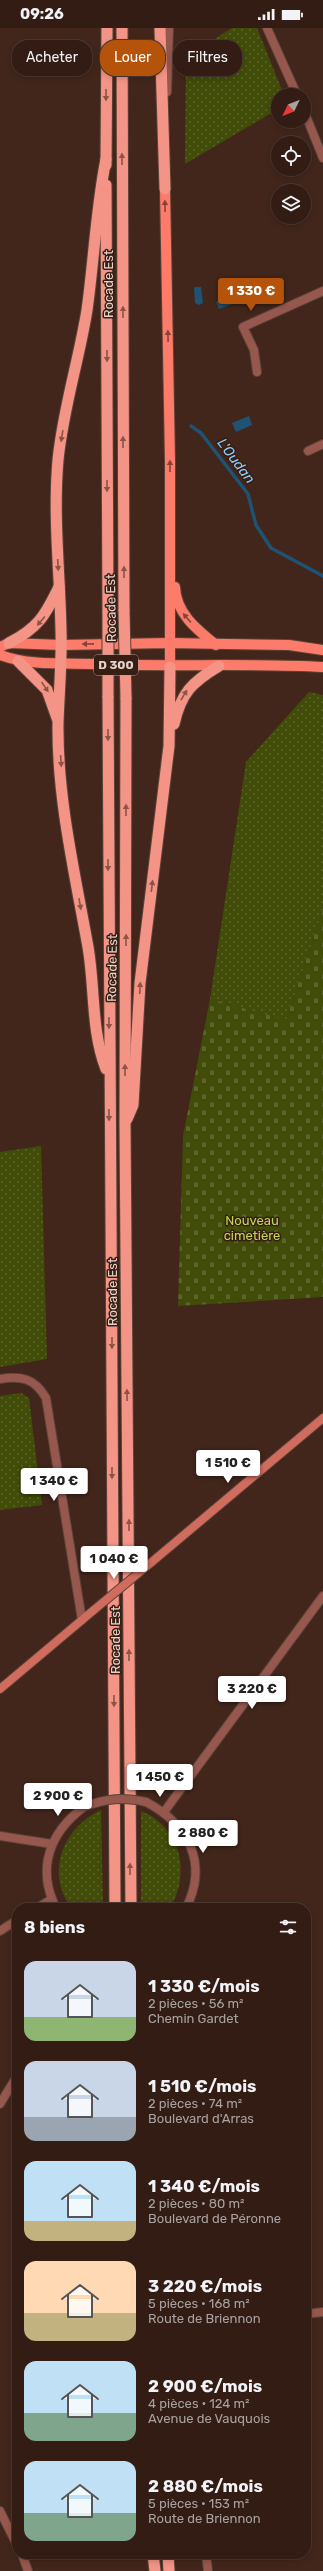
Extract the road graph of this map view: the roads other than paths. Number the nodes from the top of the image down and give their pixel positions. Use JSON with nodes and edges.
{"nodes":[{"id":1,"x":107,"y":28,"type":"edge"},
{"id":2,"x":122,"y":28,"type":"edge"},
{"id":3,"x":160,"y":28,"type":"edge"},
{"id":4,"x":168,"y":28,"type":"edge"},
{"id":5,"x":268,"y":28,"type":"edge"},
{"id":6,"x":294,"y":88,"type":"edge"},
{"id":7,"x":311,"y":128,"type":"edge"},
{"id":8,"x":323,"y":158,"type":"edge"},
{"id":9,"x":164,"y":188,"type":"junction"},
{"id":10,"x":102,"y":201,"type":"junction"},
{"id":11,"x":323,"y":291,"type":"edge"},
{"id":12,"x":257,"y":372,"type":"dead end"},
{"id":13,"x":323,"y":444,"type":"edge"},
{"id":14,"x":308,"y":451,"type":"dead end"},
{"id":15,"x":170,"y":505,"type":"junction"},
{"id":16,"x":59,"y":587,"type":"junction"},
{"id":17,"x":170,"y":643,"type":"junction"},
{"id":18,"x":5,"y":645,"type":"edge"},
{"id":19,"x":61,"y":645,"type":"junction"},
{"id":20,"x":216,"y":645,"type":"junction"},
{"id":21,"x":323,"y":650,"type":"edge"},
{"id":22,"x":0,"y":655,"type":"edge"},
{"id":23,"x":18,"y":662,"type":"junction"},
{"id":24,"x":62,"y":663,"type":"junction"},
{"id":25,"x":219,"y":666,"type":"junction"},
{"id":26,"x":170,"y":667,"type":"junction"},
{"id":27,"x":323,"y":667,"type":"edge"},
{"id":28,"x":58,"y":722,"type":"junction"},
{"id":29,"x":169,"y":746,"type":"junction"},
{"id":30,"x":109,"y":1076,"type":"junction"},
{"id":31,"x":125,"y":1123,"type":"junction"},
{"id":32,"x":0,"y":1379,"type":"edge"},
{"id":33,"x":323,"y":1418,"type":"edge"},
{"id":34,"x":323,"y":1596,"type":"edge"},
{"id":35,"x":82,"y":1620,"type":"junction"},
{"id":36,"x":0,"y":1690,"type":"edge"},
{"id":37,"x":164,"y":1812,"type":"junction"},
{"id":38,"x":0,"y":1836,"type":"edge"},
{"id":39,"x":52,"y":1844,"type":"junction"},
{"id":40,"x":52,"y":1899,"type":"junction"},
{"id":41,"x":45,"y":1903,"type":"edge"},
{"id":42,"x":54,"y":1903,"type":"edge"},
{"id":43,"x":115,"y":1903,"type":"edge"},
{"id":44,"x":131,"y":1903,"type":"edge"},
{"id":45,"x":188,"y":1903,"type":"edge"},
{"id":46,"x":12,"y":1923,"type":"edge"},
{"id":47,"x":0,"y":1931,"type":"edge"},
{"id":48,"x":12,"y":2084,"type":"edge"},
{"id":49,"x":0,"y":2104,"type":"edge"},
{"id":50,"x":323,"y":2312,"type":"edge"},
{"id":51,"x":311,"y":2313,"type":"edge"},
{"id":52,"x":0,"y":2511,"type":"edge"},
{"id":53,"x":12,"y":2534,"type":"edge"},
{"id":54,"x":24,"y":2559,"type":"edge"},
{"id":55,"x":154,"y":2559,"type":"edge"},
{"id":56,"x":168,"y":2559,"type":"edge"},
{"id":57,"x":207,"y":2559,"type":"edge"},
{"id":58,"x":28,"y":2571,"type":"edge"},
{"id":59,"x":155,"y":2571,"type":"edge"},
{"id":60,"x":169,"y":2571,"type":"edge"},
{"id":61,"x":208,"y":2571,"type":"edge"}],
"edges":[{"from":1,"to":10,"type":"highway","name":"Rocade Est","one_way":true},
{"from":31,"to":2,"type":"highway","name":"Rocade Est","one_way":true,"bridge":true},
{"from":3,"to":9,"type":"highway"},
{"from":4,"to":9,"type":"street"},
{"from":5,"to":6,"type":"street"},
{"from":7,"to":8,"type":"street"},
{"from":15,"to":9,"type":"main road","one_way":true},
{"from":10,"to":16,"type":"highway","one_way":true},
{"from":10,"to":30,"type":"highway","name":"Rocade Est","one_way":true,"bridge":true},
{"from":11,"to":12,"type":"street"},
{"from":13,"to":14,"type":"street"},
{"from":15,"to":17,"type":"main road"},
{"from":20,"to":15,"type":"main road","one_way":true},
{"from":16,"to":18,"type":"highway","one_way":true},
{"from":16,"to":19,"type":"highway"},
{"from":17,"to":19,"type":"main road","number":"D 300","one_way":true},
{"from":17,"to":20,"type":"main road","number":"D 300"},
{"from":17,"to":26,"type":"main road"},
{"from":18,"to":19,"type":"main road"},
{"from":19,"to":24,"type":"highway"},
{"from":20,"to":21,"type":"main road","number":"D 300"},
{"from":22,"to":23,"type":"main road"},
{"from":23,"to":24,"type":"main road"},
{"from":23,"to":28,"type":"highway","one_way":true},
{"from":24,"to":26,"type":"main road","number":"D 300"},
{"from":24,"to":28,"type":"highway"},
{"from":25,"to":26,"type":"main road","number":"D 300"},
{"from":25,"to":27,"type":"main road","number":"D 300"},
{"from":29,"to":25,"type":"highway","one_way":true},
{"from":26,"to":29,"type":"highway"},
{"from":28,"to":30,"type":"highway","one_way":true},
{"from":31,"to":29,"type":"highway","one_way":true},
{"from":30,"to":43,"type":"highway","name":"Rocade Est","one_way":true},
{"from":44,"to":31,"type":"highway","name":"Rocade Est","one_way":true},
{"from":32,"to":35,"type":"street"},
{"from":33,"to":35,"type":"main road","bridge":true},
{"from":34,"to":37,"type":"street"},
{"from":35,"to":36,"type":"main road"},
{"from":37,"to":39,"type":"street","bridge":true},
{"from":37,"to":45,"type":"street"},
{"from":38,"to":39,"type":"street"},
{"from":39,"to":40,"type":"street"},
{"from":40,"to":41,"type":"street"},
{"from":40,"to":42,"type":"street"},
{"from":46,"to":47,"type":"street"},
{"from":48,"to":49,"type":"street"},
{"from":50,"to":51,"type":"street"},
{"from":52,"to":53,"type":"street"},
{"from":54,"to":58,"type":"street"},
{"from":55,"to":59,"type":"highway"},
{"from":56,"to":60,"type":"highway"},
{"from":57,"to":61,"type":"street"}]}
